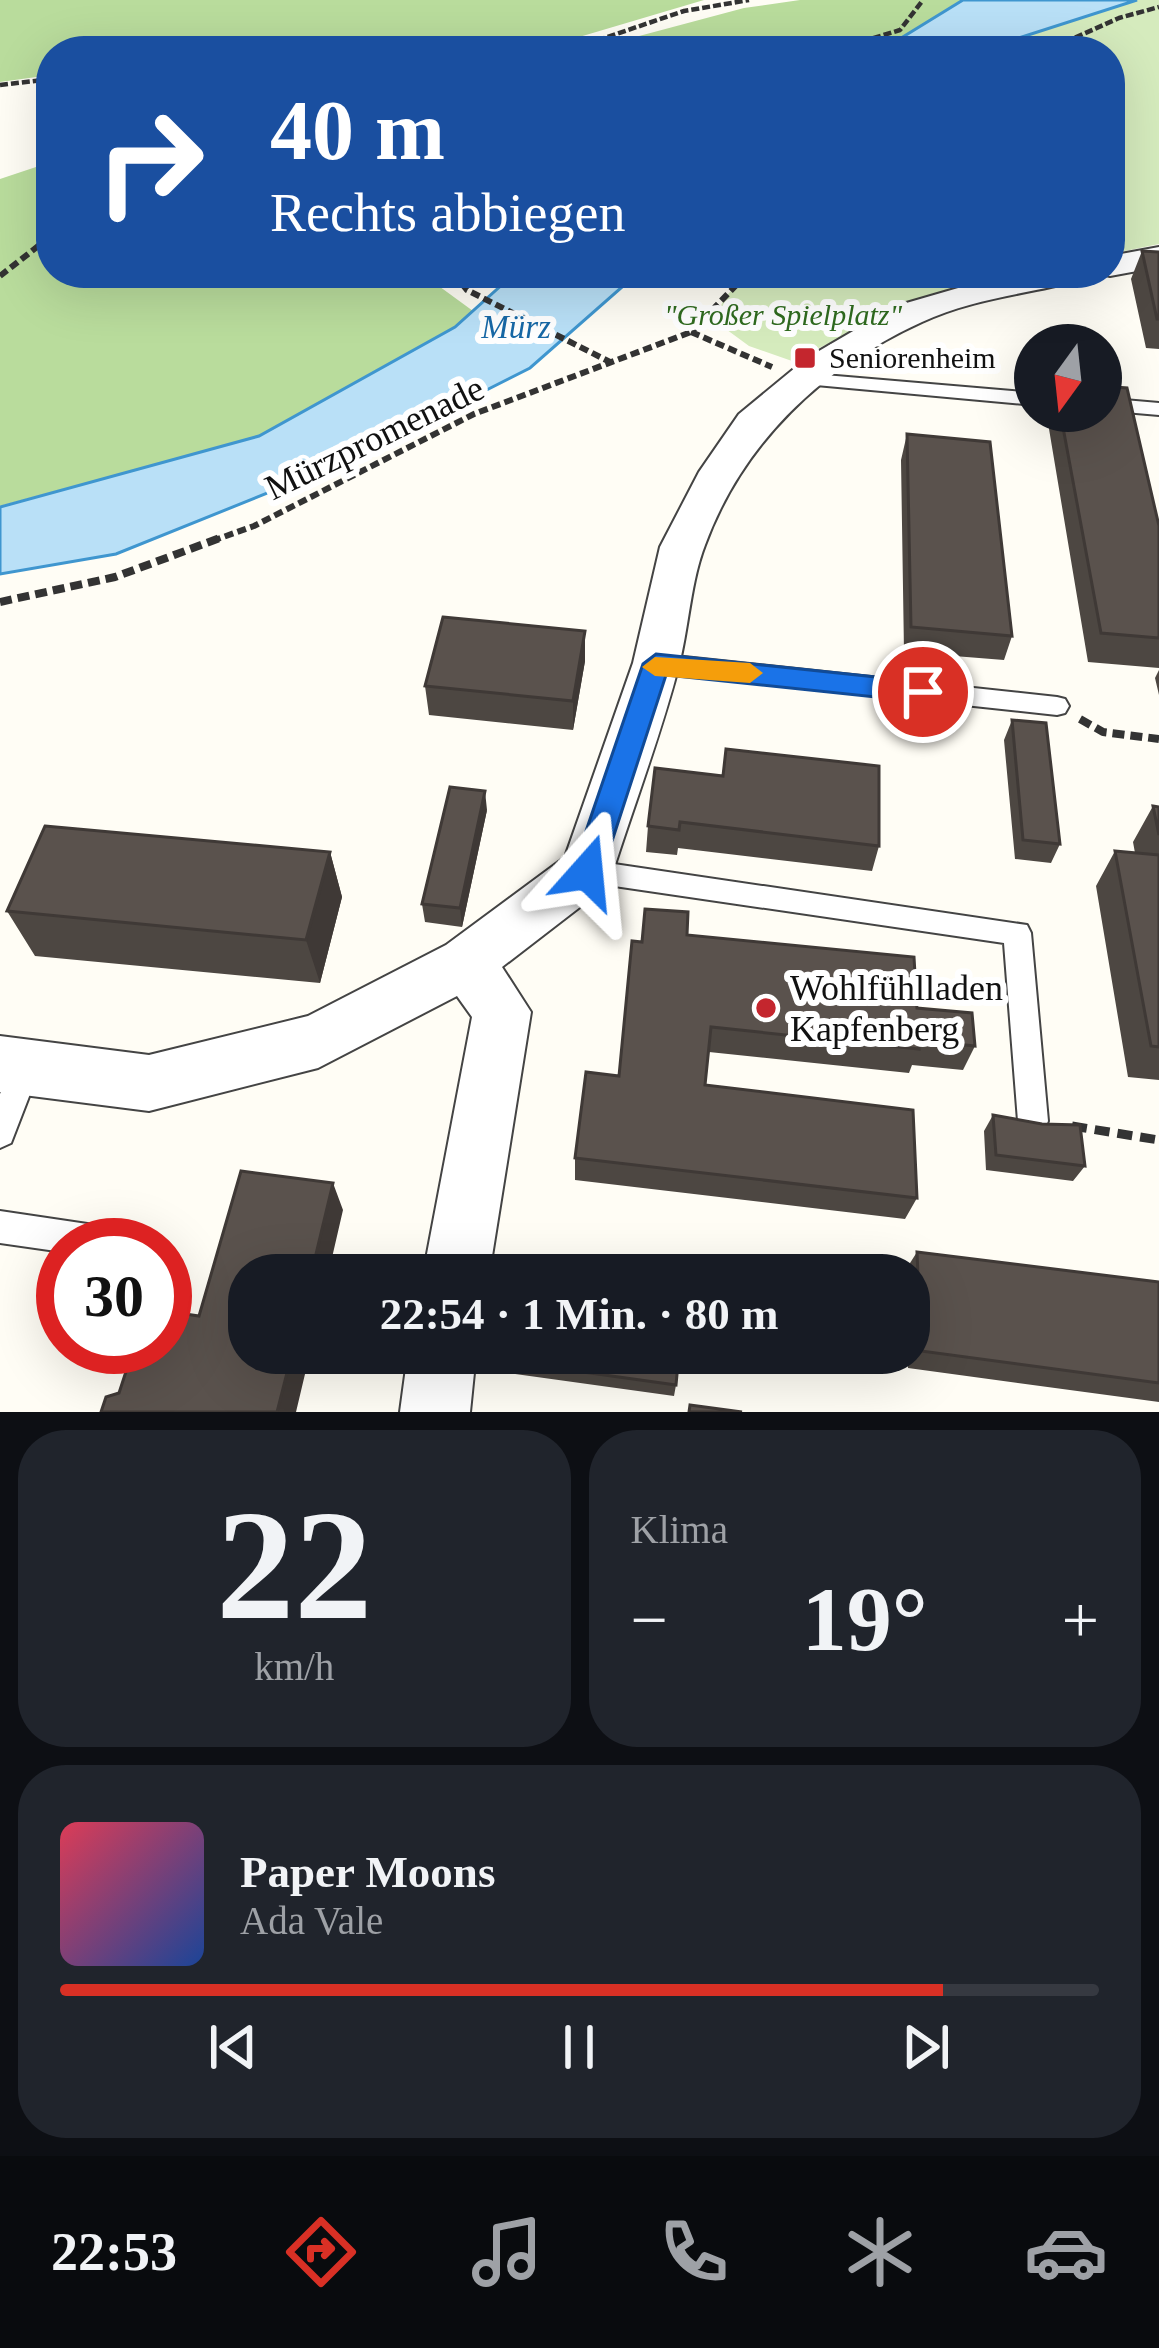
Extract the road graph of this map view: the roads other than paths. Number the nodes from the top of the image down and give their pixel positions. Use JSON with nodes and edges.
{"nodes":[{"id":1,"x":1159,"y":257,"type":"edge"},
{"id":2,"x":1125,"y":263,"type":"edge"},
{"id":3,"x":985,"y":288,"type":"edge"},
{"id":4,"x":801,"y":380,"type":"junction"},
{"id":5,"x":1014,"y":397,"type":"edge"},
{"id":6,"x":1122,"y":406,"type":"edge"},
{"id":7,"x":1159,"y":409,"type":"edge"},
{"id":8,"x":656,"y":664,"type":"junction"},
{"id":9,"x":1057,"y":706,"type":"road end"},
{"id":10,"x":587,"y":872,"type":"junction"},
{"id":11,"x":466,"y":963,"type":"junction"},
{"id":12,"x":12,"y":1066,"type":"edge"},
{"id":13,"x":1033,"y":1120,"type":"edge"},
{"id":14,"x":0,"y":1133,"type":"edge"},
{"id":15,"x":0,"y":1227,"type":"edge"},
{"id":16,"x":36,"y":1232,"type":"edge"},
{"id":17,"x":460,"y":1254,"type":"edge"},
{"id":18,"x":440,"y":1374,"type":"edge"},
{"id":19,"x":435,"y":1412,"type":"edge"}],
"edges":[{"from":1,"to":2,"type":"street"},
{"from":3,"to":4,"type":"street"},
{"from":4,"to":5,"type":"lane"},
{"from":4,"to":8,"type":"street"},
{"from":6,"to":7,"type":"lane"},
{"from":8,"to":9,"type":"lane"},
{"from":8,"to":10,"type":"street"},
{"from":10,"to":11,"type":"street"},
{"from":10,"to":13,"type":"lane"},
{"from":11,"to":12,"type":"street"},
{"from":11,"to":17,"type":"street"},
{"from":12,"to":14,"type":"lane"},
{"from":15,"to":16,"type":"lane"},
{"from":18,"to":19,"type":"street"}]}
